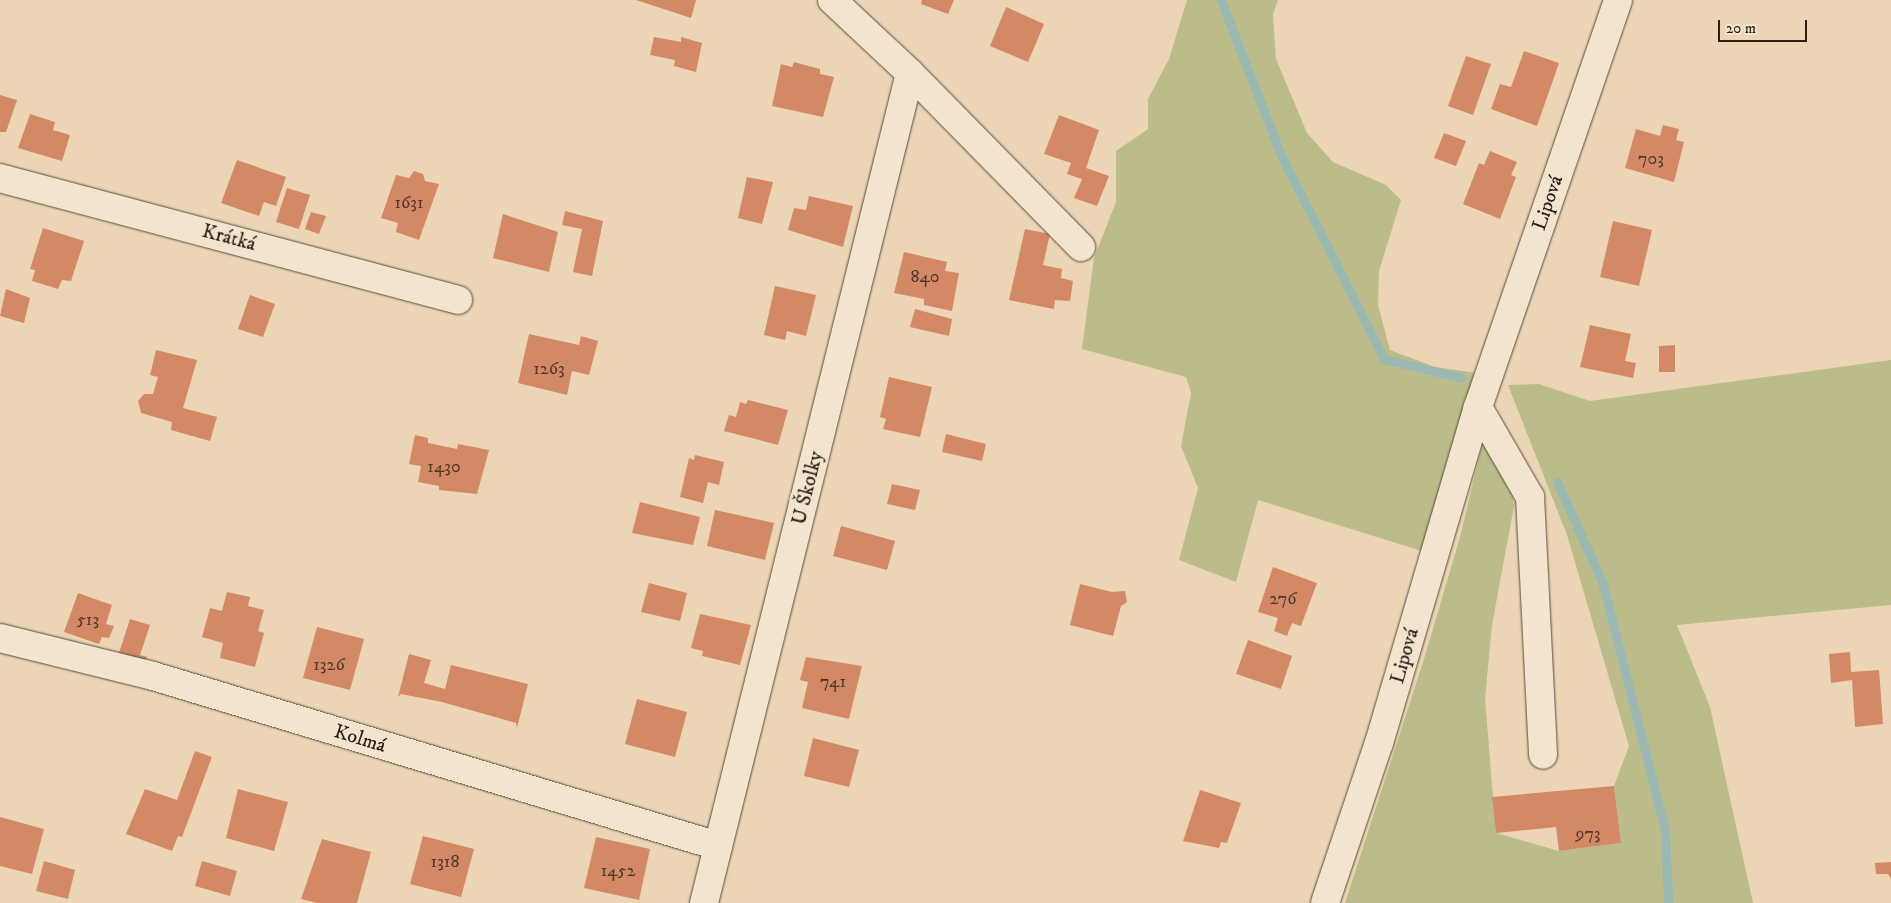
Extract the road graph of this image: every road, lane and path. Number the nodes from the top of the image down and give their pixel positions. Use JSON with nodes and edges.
{"nodes":[{"id":1,"x":832,"y":0,"type":"edge"},
{"id":2,"x":1618,"y":0,"type":"edge"},
{"id":3,"x":910,"y":73,"type":"junction"},
{"id":4,"x":0,"y":178,"type":"edge"},
{"id":5,"x":1081,"y":247,"type":"dead end"},
{"id":6,"x":458,"y":300,"type":"dead end"},
{"id":7,"x":1478,"y":406,"type":"junction"},
{"id":8,"x":0,"y":638,"type":"edge"},
{"id":9,"x":1544,"y":755,"type":"dead end"},
{"id":10,"x":718,"y":846,"type":"junction"},
{"id":11,"x":704,"y":903,"type":"edge"},
{"id":12,"x":1325,"y":903,"type":"edge"}],
"edges":[{"from":1,"to":3,"type":"street"},
{"from":2,"to":7,"type":"street","name":"Lipová"},
{"from":3,"to":5,"type":"street"},
{"from":3,"to":10,"type":"street","name":"U Školky"},
{"from":4,"to":6,"type":"street","name":"Krátká"},
{"from":7,"to":9,"type":"street"},
{"from":7,"to":12,"type":"street","name":"Lipová"},
{"from":8,"to":10,"type":"street","name":"Kolmá"},
{"from":10,"to":11,"type":"street","name":"U Školky"}]}
